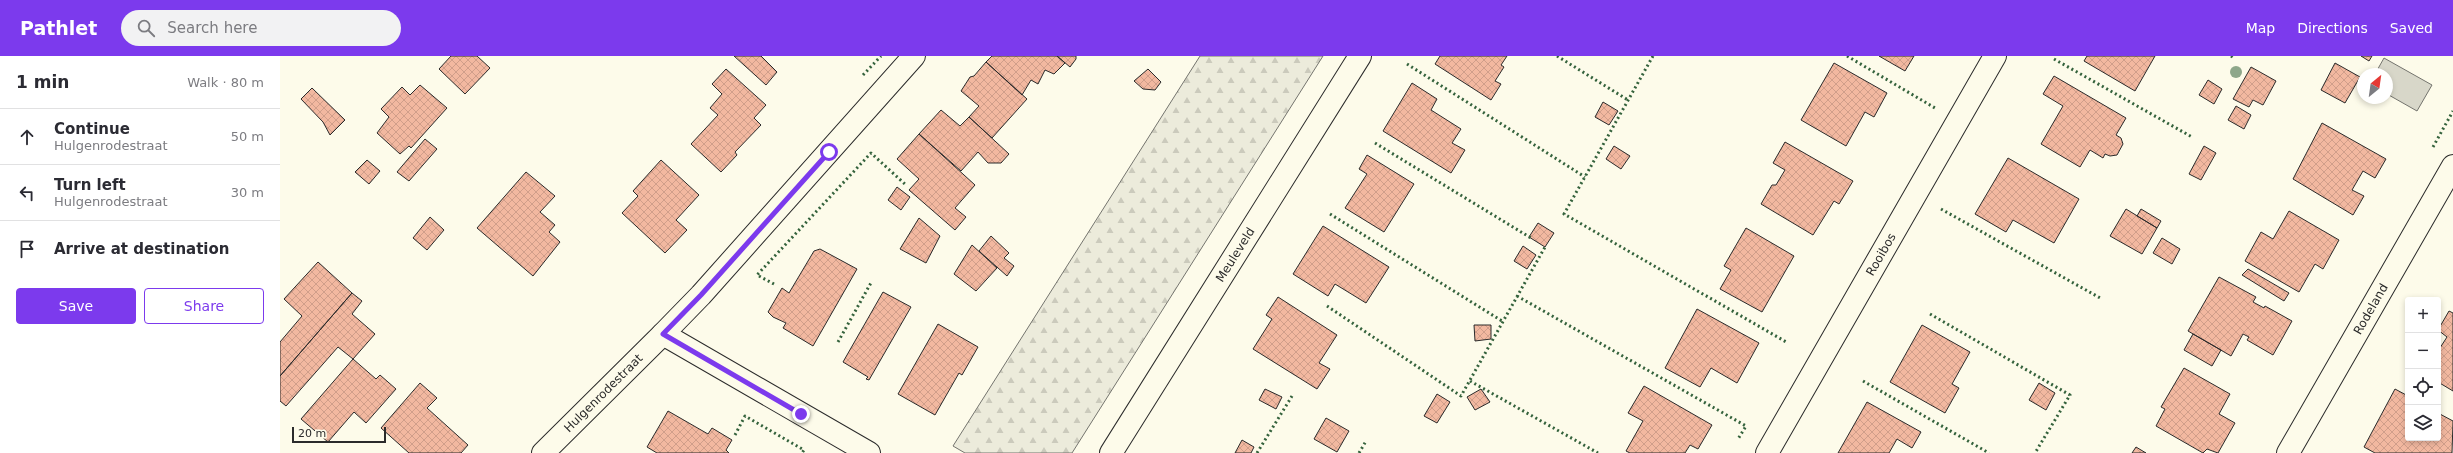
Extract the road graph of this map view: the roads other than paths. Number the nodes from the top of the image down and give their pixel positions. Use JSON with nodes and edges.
{"nodes":[{"id":1,"x":914,"y":56,"type":"edge"},
{"id":2,"x":1360,"y":56,"type":"edge"},
{"id":3,"x":1995,"y":56,"type":"edge"},
{"id":4,"x":2453,"y":166,"type":"edge"},
{"id":5,"x":663,"y":334,"type":"junction"},
{"id":6,"x":544,"y":453,"type":"edge"},
{"id":7,"x":869,"y":453,"type":"edge"},
{"id":8,"x":1110,"y":453,"type":"edge"},
{"id":9,"x":1767,"y":453,"type":"edge"},
{"id":10,"x":2288,"y":453,"type":"edge"}],
"edges":[{"from":1,"to":5,"type":"street","name":"Hulgenrodestraat"},
{"from":2,"to":8,"type":"street","name":"Meuleveld"},
{"from":3,"to":9,"type":"street","name":"Rooibos"},
{"from":4,"to":10,"type":"street","name":"Rodeland"},
{"from":5,"to":6,"type":"street","name":"Hulgenrodestraat"},
{"from":5,"to":7,"type":"street"}]}
